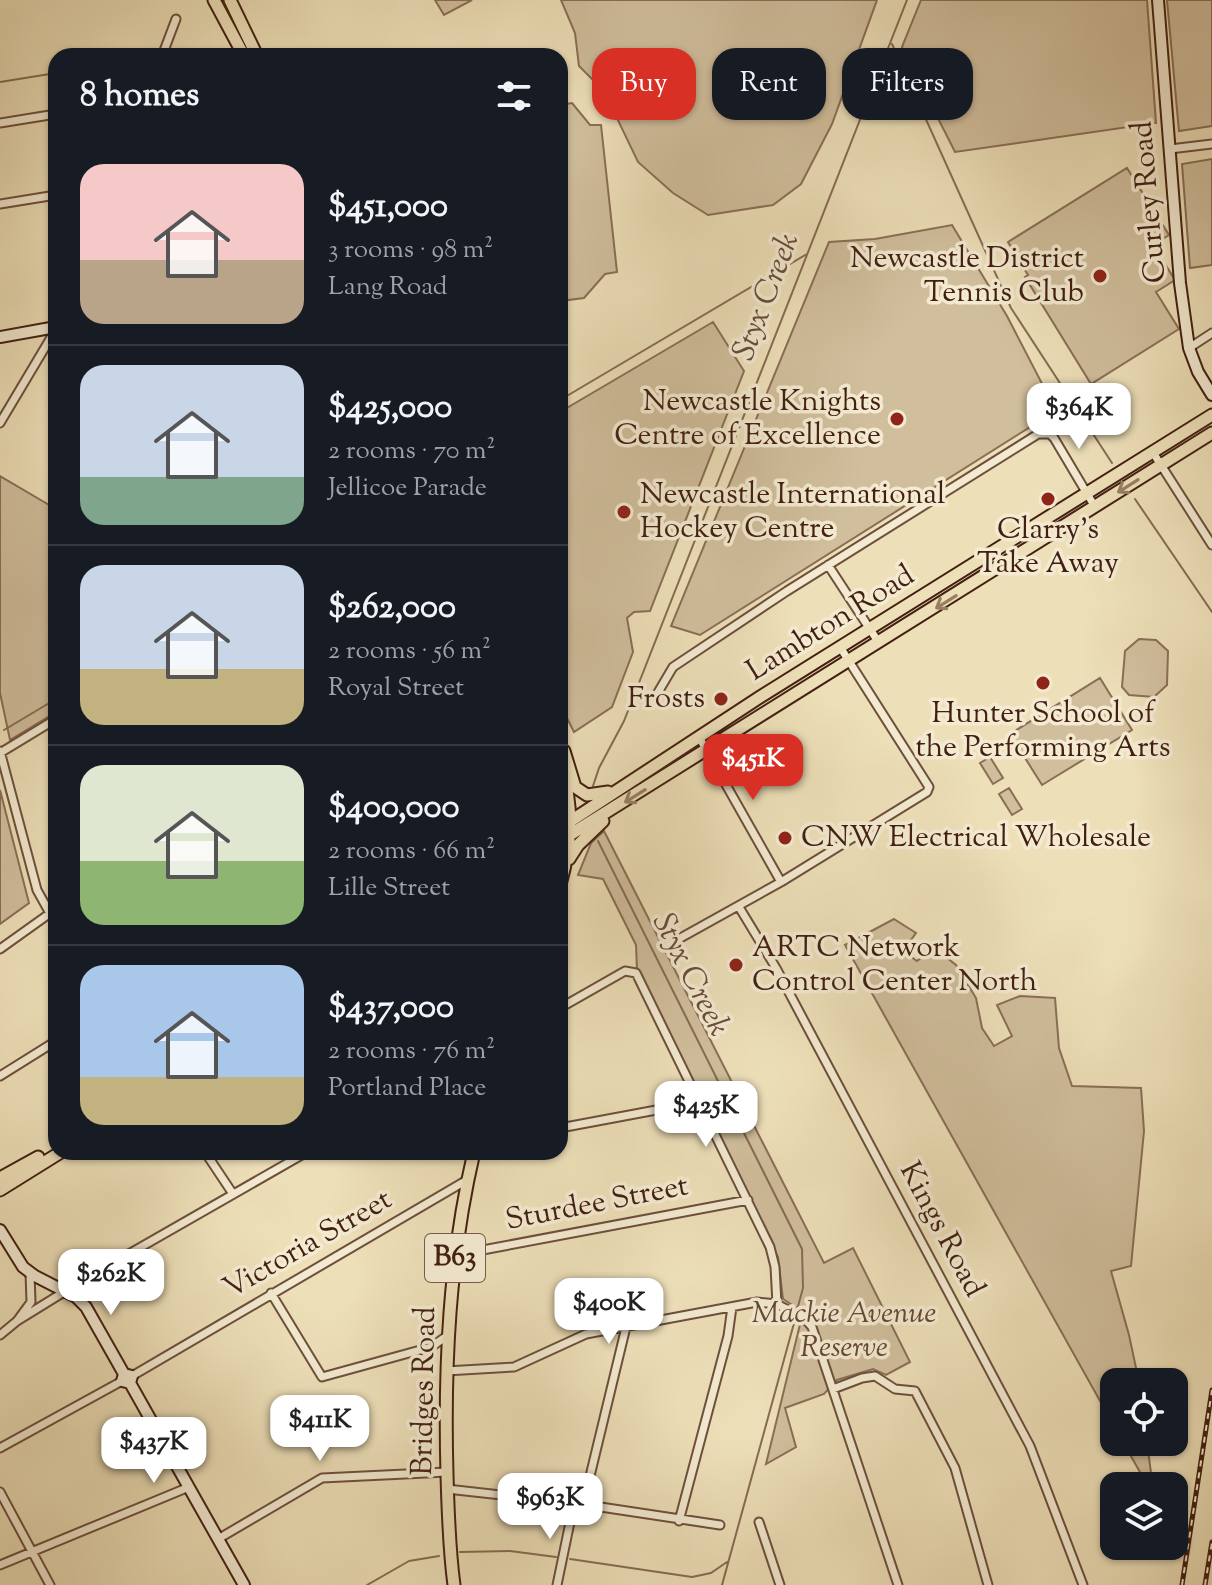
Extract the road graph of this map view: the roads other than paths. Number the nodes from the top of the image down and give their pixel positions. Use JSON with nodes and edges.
{"nodes":[{"id":1,"x":206,"y":0,"type":"edge"},
{"id":2,"x":214,"y":0,"type":"edge"},
{"id":3,"x":230,"y":0,"type":"edge"},
{"id":4,"x":1158,"y":0,"type":"edge"},
{"id":5,"x":176,"y":19,"type":"dead end"},
{"id":6,"x":225,"y":20,"type":"junction"},
{"id":7,"x":165,"y":48,"type":"edge"},
{"id":8,"x":240,"y":48,"type":"edge"},
{"id":9,"x":253,"y":48,"type":"edge"},
{"id":10,"x":48,"y":115,"type":"edge"},
{"id":11,"x":0,"y":123,"type":"edge"},
{"id":12,"x":1212,"y":144,"type":"edge"},
{"id":13,"x":1170,"y":149,"type":"junction"},
{"id":14,"x":48,"y":196,"type":"edge"},
{"id":15,"x":0,"y":204,"type":"edge"},
{"id":16,"x":48,"y":329,"type":"edge"},
{"id":17,"x":1212,"y":333,"type":"edge"},
{"id":18,"x":0,"y":337,"type":"edge"},
{"id":19,"x":48,"y":342,"type":"edge"},
{"id":20,"x":1189,"y":348,"type":"junction"},
{"id":21,"x":1212,"y":395,"type":"edge"},
{"id":22,"x":1212,"y":415,"type":"edge"},
{"id":23,"x":0,"y":423,"type":"edge"},
{"id":24,"x":1212,"y":433,"type":"edge"},
{"id":25,"x":1152,"y":451,"type":"junction"},
{"id":26,"x":1161,"y":465,"type":"junction"},
{"id":27,"x":1087,"y":492,"type":"junction"},
{"id":28,"x":1095,"y":507,"type":"junction"},
{"id":29,"x":1212,"y":545,"type":"edge"},
{"id":30,"x":828,"y":565,"type":"junction"},
{"id":31,"x":870,"y":629,"type":"junction"},
{"id":32,"x":879,"y":643,"type":"junction"},
{"id":33,"x":840,"y":647,"type":"junction"},
{"id":34,"x":850,"y":661,"type":"junction"},
{"id":35,"x":657,"y":694,"type":"dead end"},
{"id":36,"x":48,"y":724,"type":"edge"},
{"id":37,"x":699,"y":737,"type":"junction"},
{"id":38,"x":707,"y":751,"type":"junction"},
{"id":39,"x":0,"y":752,"type":"edge"},
{"id":40,"x":568,"y":768,"type":"edge"},
{"id":41,"x":615,"y":791,"type":"junction"},
{"id":42,"x":568,"y":803,"type":"edge"},
{"id":43,"x":611,"y":812,"type":"junction"},
{"id":44,"x":571,"y":821,"type":"junction"},
{"id":45,"x":568,"y":823,"type":"edge"},
{"id":46,"x":571,"y":835,"type":"junction"},
{"id":47,"x":568,"y":837,"type":"edge"},
{"id":48,"x":568,"y":852,"type":"edge"},
{"id":49,"x":568,"y":860,"type":"edge"},
{"id":50,"x":781,"y":882,"type":"junction"},
{"id":51,"x":48,"y":905,"type":"edge"},
{"id":52,"x":739,"y":907,"type":"junction"},
{"id":53,"x":48,"y":914,"type":"edge"},
{"id":54,"x":666,"y":946,"type":"dead end"},
{"id":55,"x":0,"y":949,"type":"edge"},
{"id":56,"x":568,"y":1003,"type":"edge"},
{"id":57,"x":48,"y":1046,"type":"edge"},
{"id":58,"x":0,"y":1076,"type":"edge"},
{"id":59,"x":699,"y":1102,"type":"junction"},
{"id":60,"x":568,"y":1127,"type":"edge"},
{"id":61,"x":48,"y":1151,"type":"edge"},
{"id":62,"x":48,"y":1160,"type":"edge"},
{"id":63,"x":210,"y":1160,"type":"edge"},
{"id":64,"x":293,"y":1160,"type":"edge"},
{"id":65,"x":472,"y":1160,"type":"edge"},
{"id":66,"x":0,"y":1178,"type":"edge"},
{"id":67,"x":467,"y":1180,"type":"junction"},
{"id":68,"x":0,"y":1190,"type":"edge"},
{"id":69,"x":233,"y":1194,"type":"junction"},
{"id":70,"x":748,"y":1200,"type":"junction"},
{"id":71,"x":0,"y":1230,"type":"edge"},
{"id":72,"x":455,"y":1255,"type":"junction"},
{"id":73,"x":30,"y":1273,"type":"junction"},
{"id":74,"x":66,"y":1292,"type":"junction"},
{"id":75,"x":271,"y":1293,"type":"junction"},
{"id":76,"x":777,"y":1304,"type":"junction"},
{"id":77,"x":732,"y":1307,"type":"junction"},
{"id":78,"x":17,"y":1321,"type":"junction"},
{"id":79,"x":626,"y":1327,"type":"junction"},
{"id":80,"x":0,"y":1335,"type":"edge"},
{"id":81,"x":447,"y":1336,"type":"junction"},
{"id":82,"x":431,"y":1347,"type":"junction"},
{"id":83,"x":446,"y":1353,"type":"junction"},
{"id":84,"x":446,"y":1371,"type":"junction"},
{"id":85,"x":127,"y":1378,"type":"junction"},
{"id":86,"x":833,"y":1389,"type":"junction"},
{"id":87,"x":0,"y":1448,"type":"edge"},
{"id":88,"x":447,"y":1472,"type":"junction"},
{"id":89,"x":189,"y":1487,"type":"junction"},
{"id":90,"x":447,"y":1489,"type":"junction"},
{"id":91,"x":0,"y":1492,"type":"edge"},
{"id":92,"x":574,"y":1503,"type":"junction"},
{"id":93,"x":583,"y":1505,"type":"junction"},
{"id":94,"x":679,"y":1521,"type":"junction"},
{"id":95,"x":759,"y":1522,"type":"dead end"},
{"id":96,"x":720,"y":1525,"type":"dead end"},
{"id":97,"x":218,"y":1539,"type":"junction"},
{"id":98,"x":32,"y":1552,"type":"junction"},
{"id":99,"x":0,"y":1565,"type":"edge"},
{"id":100,"x":241,"y":1584,"type":"edge"},
{"id":101,"x":50,"y":1585,"type":"edge"},
{"id":102,"x":454,"y":1585,"type":"edge"},
{"id":103,"x":557,"y":1585,"type":"edge"},
{"id":104,"x":780,"y":1585,"type":"edge"},
{"id":105,"x":898,"y":1585,"type":"edge"},
{"id":106,"x":988,"y":1585,"type":"edge"},
{"id":107,"x":1083,"y":1585,"type":"edge"}],
"edges":[{"from":1,"to":6,"type":"main road"},
{"from":2,"to":6,"type":"main road"},
{"from":3,"to":9,"type":"main road"},
{"from":4,"to":13,"type":"street","name":"Curley Road"},
{"from":5,"to":7,"type":"street"},
{"from":6,"to":8,"type":"main road"},
{"from":10,"to":11,"type":"street"},
{"from":12,"to":13,"type":"street"},
{"from":13,"to":20,"type":"street","name":"Curley Road"},
{"from":14,"to":15,"type":"street"},
{"from":16,"to":18,"type":"street"},
{"from":17,"to":20,"type":"street"},
{"from":19,"to":23,"type":"street"},
{"from":20,"to":21,"type":"street","name":"Curley Road"},
{"from":22,"to":25,"type":"main road","name":"Lambton Road"},
{"from":24,"to":26,"type":"main road","name":"Lambton Road"},
{"from":25,"to":26,"type":"street"},
{"from":25,"to":27,"type":"main road","name":"Lambton Road"},
{"from":26,"to":28,"type":"main road","name":"Lambton Road","one_way":true},
{"from":26,"to":29,"type":"street"},
{"from":27,"to":28,"type":"street"},
{"from":27,"to":30,"type":"street"},
{"from":27,"to":31,"type":"main road","name":"Lambton Road"},
{"from":28,"to":32,"type":"main road","name":"Lambton Road","one_way":true},
{"from":30,"to":31,"type":"street"},
{"from":30,"to":35,"type":"street"},
{"from":31,"to":32,"type":"street"},
{"from":31,"to":33,"type":"main road","name":"Lambton Road"},
{"from":32,"to":34,"type":"main road","name":"Lambton Road"},
{"from":33,"to":34,"type":"street"},
{"from":33,"to":37,"type":"main road","name":"Lambton Road"},
{"from":34,"to":38,"type":"main road","name":"Lambton Road"},
{"from":34,"to":50,"type":"street"},
{"from":36,"to":39,"type":"street"},
{"from":37,"to":38,"type":"street"},
{"from":37,"to":41,"type":"main road","name":"Lambton Road"},
{"from":38,"to":43,"type":"main road","name":"Lambton Road","one_way":true},
{"from":38,"to":50,"type":"street"},
{"from":39,"to":51,"type":"street"},
{"from":40,"to":41,"type":"main road"},
{"from":41,"to":44,"type":"main road","name":"Lambton Road"},
{"from":42,"to":44,"type":"main road"},
{"from":43,"to":46,"type":"main road","name":"Lambton Road"},
{"from":43,"to":49,"type":"main road"},
{"from":44,"to":45,"type":"main road","name":"Lambton Road"},
{"from":44,"to":46,"type":"main road"},
{"from":46,"to":47,"type":"main road","name":"Lambton Road"},
{"from":46,"to":48,"type":"main road"},
{"from":50,"to":52,"type":"street"},
{"from":52,"to":54,"type":"street"},
{"from":52,"to":107,"type":"street","name":"Kings Road"},
{"from":53,"to":55,"type":"street"},
{"from":56,"to":59,"type":"street"},
{"from":57,"to":58,"type":"street"},
{"from":59,"to":60,"type":"street"},
{"from":59,"to":70,"type":"street"},
{"from":61,"to":66,"type":"main road"},
{"from":62,"to":68,"type":"main road"},
{"from":63,"to":69,"type":"street"},
{"from":64,"to":69,"type":"street"},
{"from":65,"to":67,"type":"main road","name":"Bridges Road","number":"B63"},
{"from":67,"to":72,"type":"main road","name":"Bridges Road","number":"B63"},
{"from":67,"to":75,"type":"street","name":"Victoria Street"},
{"from":69,"to":74,"type":"street"},
{"from":70,"to":72,"type":"street","name":"Sturdee Street"},
{"from":70,"to":76,"type":"street"},
{"from":71,"to":73,"type":"street"},
{"from":72,"to":81,"type":"main road","name":"Bridges Road","number":"B63"},
{"from":73,"to":74,"type":"street"},
{"from":73,"to":78,"type":"street"},
{"from":74,"to":78,"type":"street"},
{"from":74,"to":85,"type":"street"},
{"from":75,"to":82,"type":"street"},
{"from":75,"to":85,"type":"street","name":"Victoria Street"},
{"from":76,"to":77,"type":"street"},
{"from":76,"to":86,"type":"street"},
{"from":77,"to":79,"type":"street"},
{"from":77,"to":94,"type":"street"},
{"from":78,"to":80,"type":"street"},
{"from":79,"to":84,"type":"street"},
{"from":79,"to":93,"type":"street"},
{"from":81,"to":82,"type":"street"},
{"from":81,"to":83,"type":"main road","name":"Bridges Road","number":"B63"},
{"from":82,"to":83,"type":"street"},
{"from":83,"to":84,"type":"main road","name":"Bridges Road","number":"B63"},
{"from":84,"to":88,"type":"main road","name":"Bridges Road","number":"B63"},
{"from":85,"to":87,"type":"street","name":"Victoria Street"},
{"from":85,"to":89,"type":"street"},
{"from":86,"to":105,"type":"street"},
{"from":86,"to":106,"type":"street"},
{"from":88,"to":90,"type":"main road","name":"Bridges Road","number":"B63"},
{"from":88,"to":97,"type":"street"},
{"from":89,"to":97,"type":"street"},
{"from":89,"to":98,"type":"street"},
{"from":90,"to":92,"type":"street"},
{"from":90,"to":102,"type":"main road","name":"Bridges Road","number":"B63"},
{"from":91,"to":98,"type":"street"},
{"from":92,"to":93,"type":"street"},
{"from":92,"to":103,"type":"street"},
{"from":93,"to":94,"type":"street"},
{"from":94,"to":96,"type":"street"},
{"from":95,"to":104,"type":"street"},
{"from":97,"to":100,"type":"street"},
{"from":98,"to":99,"type":"street"},
{"from":98,"to":101,"type":"street"}]}
